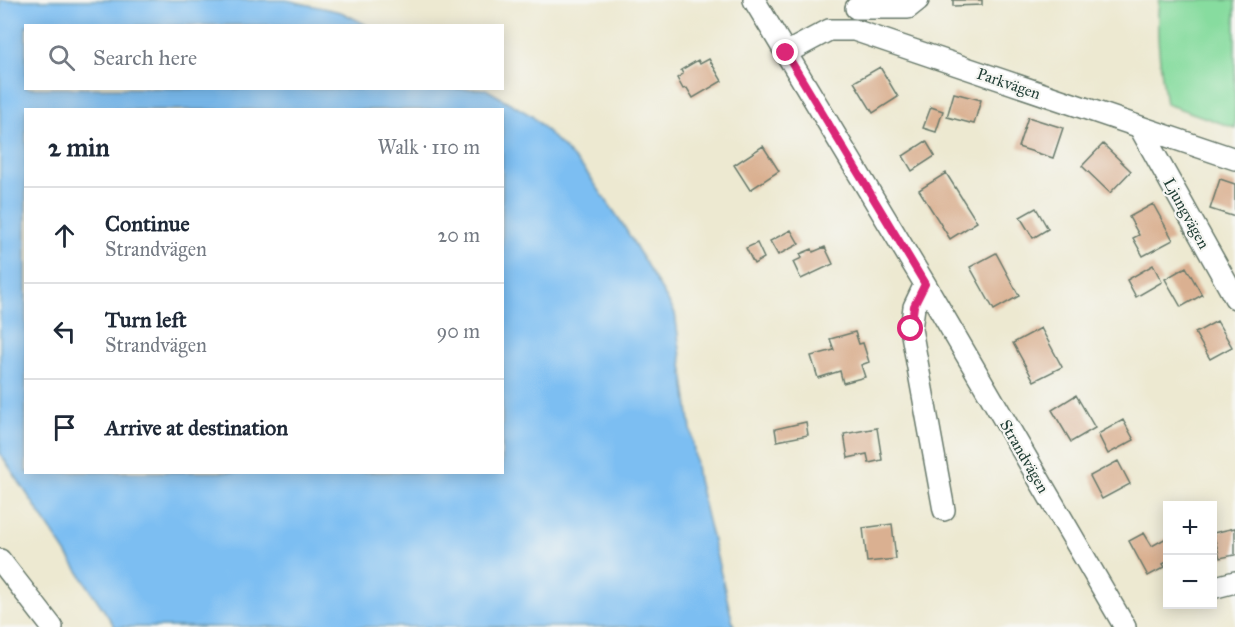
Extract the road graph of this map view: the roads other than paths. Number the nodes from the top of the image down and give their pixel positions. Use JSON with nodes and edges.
{"nodes":[{"id":1,"x":754,"y":0,"type":"edge"},
{"id":2,"x":918,"y":0,"type":"edge"},
{"id":3,"x":857,"y":4,"type":"edge"},
{"id":4,"x":841,"y":30,"type":"junction"},
{"id":5,"x":786,"y":53,"type":"junction"},
{"id":6,"x":1140,"y":128,"type":"junction"},
{"id":7,"x":1235,"y":159,"type":"edge"},
{"id":8,"x":925,"y":284,"type":"junction"},
{"id":9,"x":1235,"y":298,"type":"edge"},
{"id":10,"x":944,"y":510,"type":"dead end"},
{"id":11,"x":0,"y":560,"type":"edge"},
{"id":12,"x":1235,"y":582,"type":"edge"},
{"id":13,"x":1217,"y":587,"type":"edge"},
{"id":14,"x":52,"y":627,"type":"edge"},
{"id":15,"x":1125,"y":627,"type":"edge"}],
"edges":[{"from":1,"to":5,"type":"street","name":"Strandvägen"},
{"from":2,"to":3,"type":"street"},
{"from":3,"to":4,"type":"street"},
{"from":4,"to":5,"type":"street","name":"Parkvägen"},
{"from":4,"to":6,"type":"street","name":"Parkvägen"},
{"from":5,"to":8,"type":"street","name":"Strandvägen"},
{"from":6,"to":7,"type":"street","name":"Parkvägen"},
{"from":6,"to":9,"type":"street","name":"Ljungvägen"},
{"from":8,"to":10,"type":"street"},
{"from":8,"to":15,"type":"street","name":"Strandvägen"},
{"from":11,"to":14,"type":"street"},
{"from":12,"to":13,"type":"street"}]}
